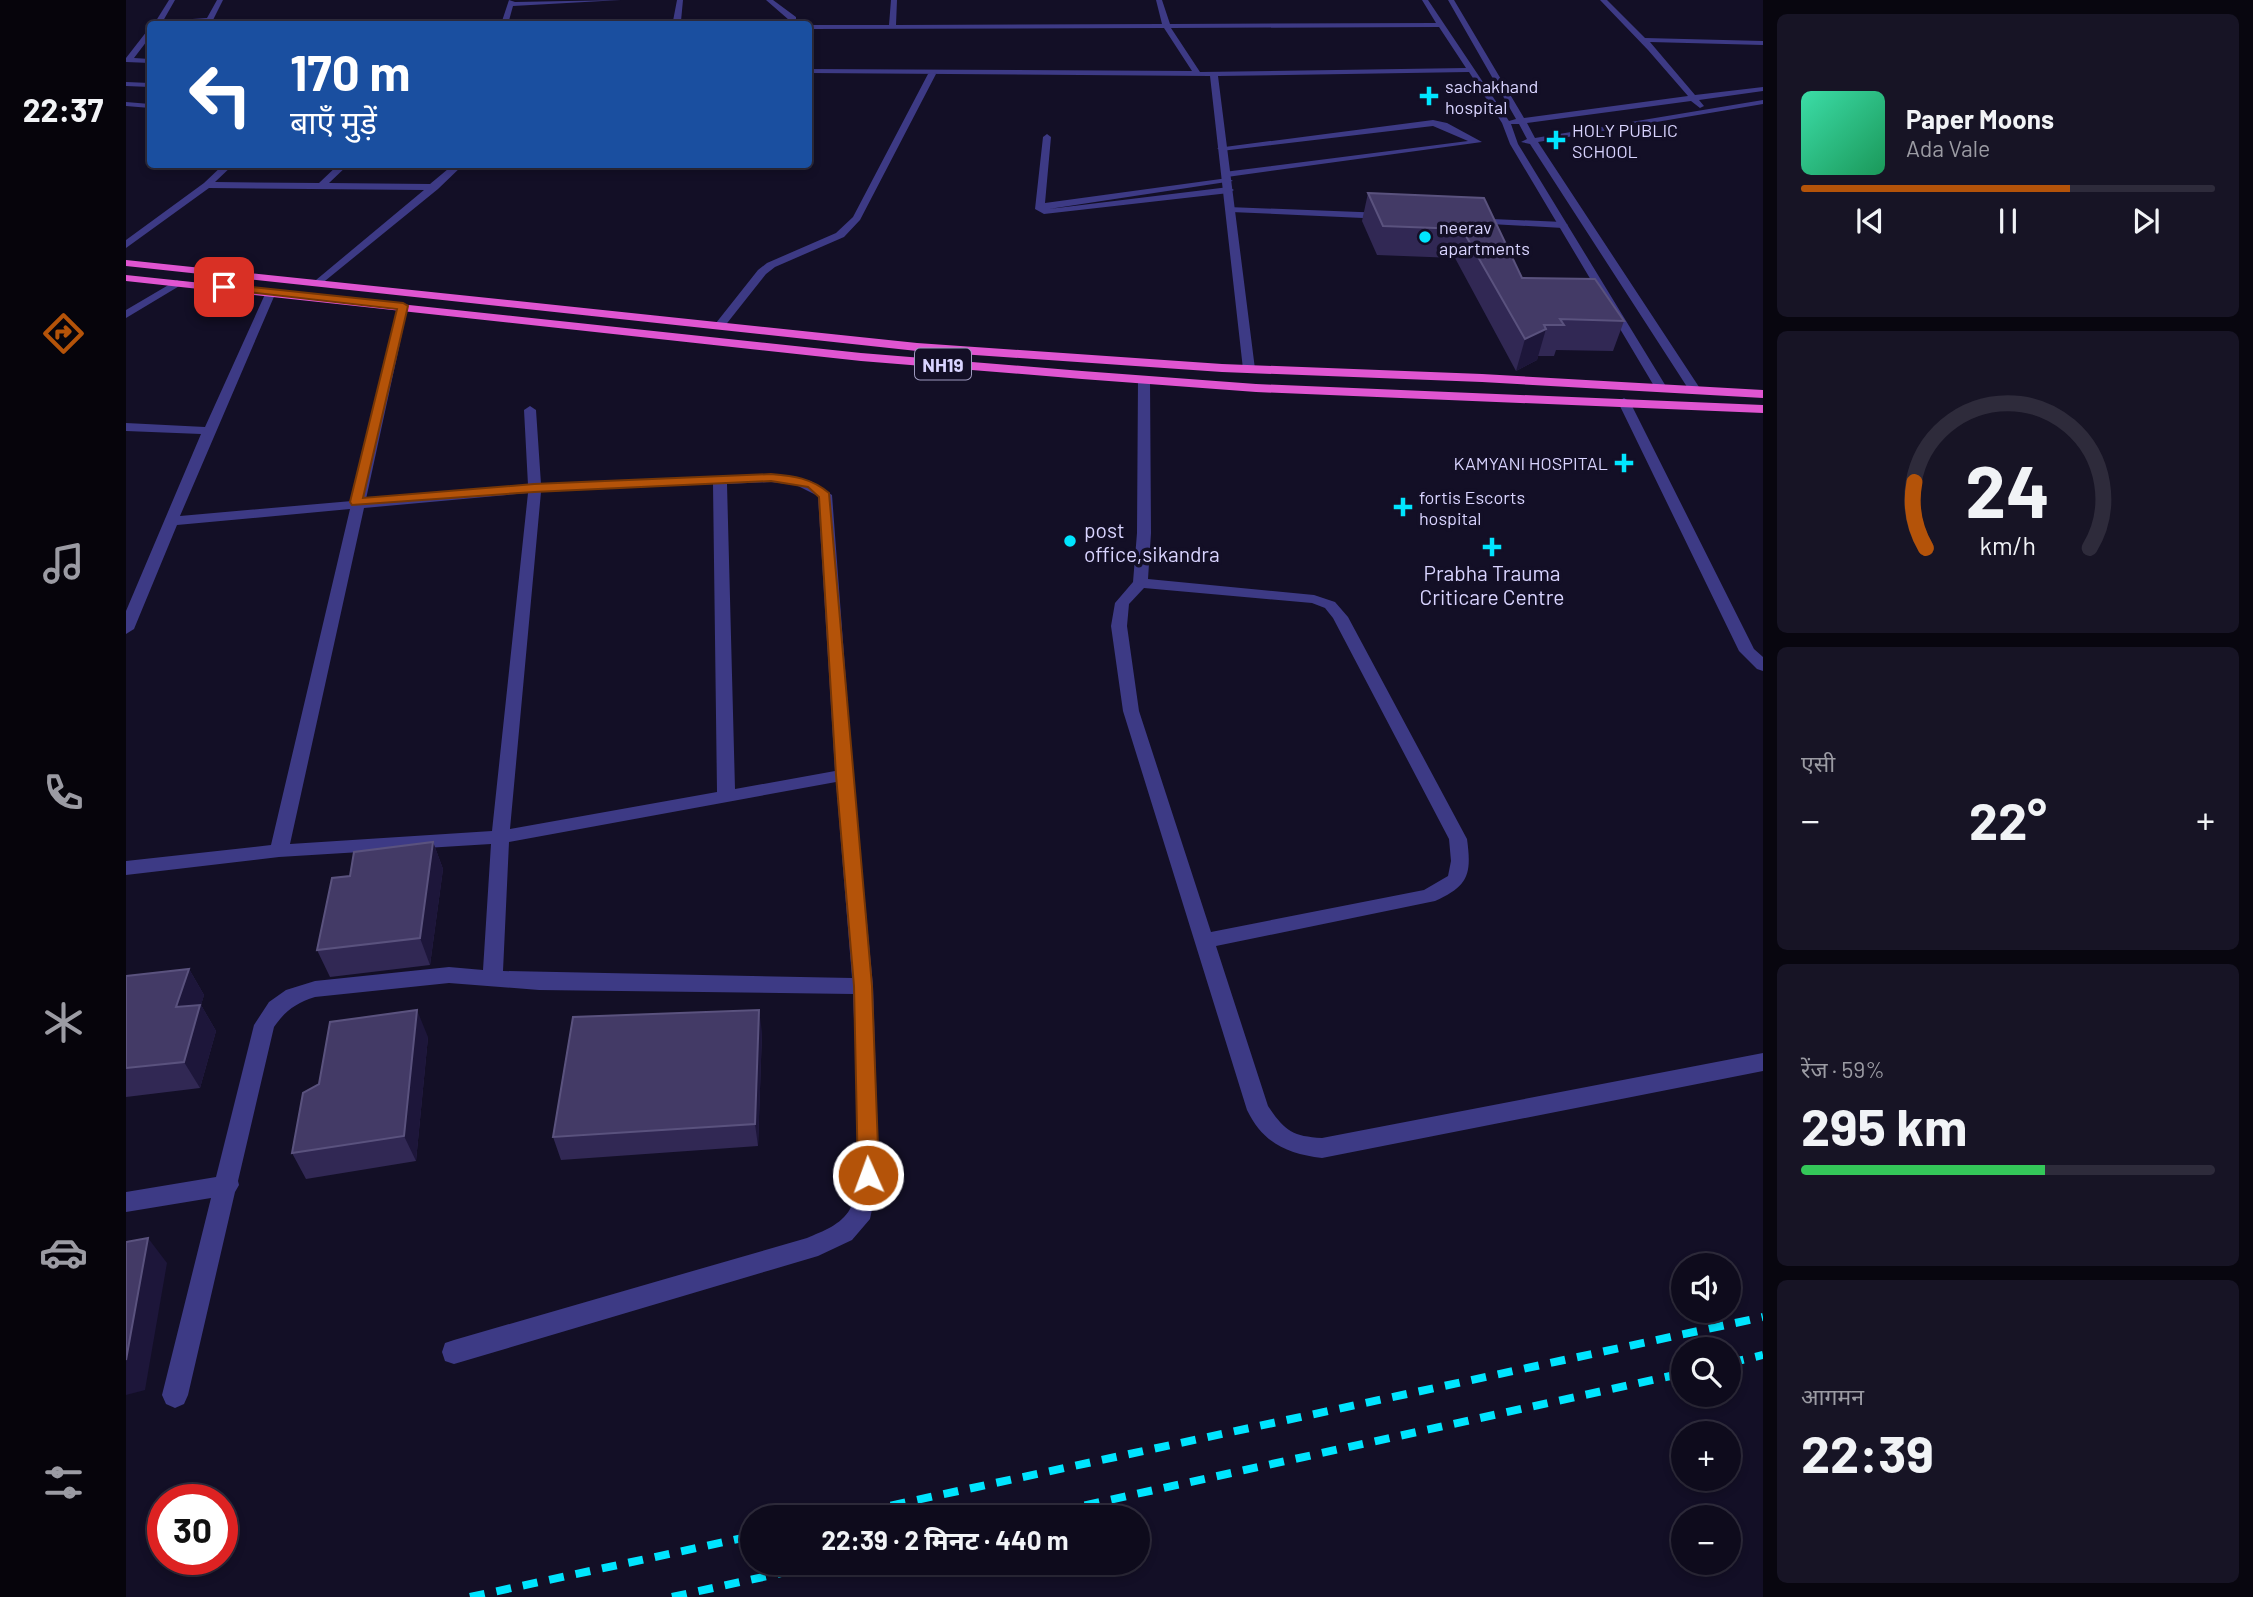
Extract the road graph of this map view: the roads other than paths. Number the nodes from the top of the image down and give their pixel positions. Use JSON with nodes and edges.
{"nodes":[{"id":1,"x":172,"y":0,"type":"edge"},
{"id":2,"x":220,"y":0,"type":"edge"},
{"id":3,"x":599,"y":0,"type":"edge"},
{"id":4,"x":618,"y":0,"type":"edge"},
{"id":5,"x":680,"y":0,"type":"edge"},
{"id":6,"x":769,"y":0,"type":"edge"},
{"id":7,"x":894,"y":0,"type":"edge"},
{"id":8,"x":1159,"y":0,"type":"edge"},
{"id":9,"x":1425,"y":0,"type":"edge"},
{"id":10,"x":1451,"y":0,"type":"edge"},
{"id":11,"x":1603,"y":0,"type":"edge"},
{"id":12,"x":511,"y":2,"type":"edge"},
{"id":13,"x":160,"y":21,"type":"edge"},
{"id":14,"x":209,"y":21,"type":"edge"},
{"id":15,"x":505,"y":21,"type":"edge"},
{"id":16,"x":677,"y":21,"type":"dead end"},
{"id":17,"x":793,"y":21,"type":"edge"},
{"id":18,"x":1441,"y":25,"type":"junction"},
{"id":19,"x":892,"y":26,"type":"junction"},
{"id":20,"x":1167,"y":26,"type":"junction"},
{"id":21,"x":812,"y":27,"type":"edge"},
{"id":22,"x":147,"y":37,"type":"edge"},
{"id":23,"x":1643,"y":40,"type":"junction"},
{"id":24,"x":1763,"y":43,"type":"edge"},
{"id":25,"x":127,"y":60,"type":"edge"},
{"id":26,"x":147,"y":61,"type":"edge"},
{"id":27,"x":1471,"y":70,"type":"junction"},
{"id":28,"x":812,"y":71,"type":"edge"},
{"id":29,"x":932,"y":74,"type":"junction"},
{"id":30,"x":1198,"y":74,"type":"junction"},
{"id":31,"x":1214,"y":74,"type":"junction"},
{"id":32,"x":126,"y":84,"type":"edge"},
{"id":33,"x":147,"y":85,"type":"edge"},
{"id":34,"x":1763,"y":89,"type":"edge"},
{"id":35,"x":1695,"y":100,"type":"junction"},
{"id":36,"x":1763,"y":102,"type":"edge"},
{"id":37,"x":126,"y":104,"type":"edge"},
{"id":38,"x":147,"y":106,"type":"edge"},
{"id":39,"x":1704,"y":112,"type":"junction"},
{"id":40,"x":1523,"y":121,"type":"junction"},
{"id":41,"x":1506,"y":123,"type":"junction"},
{"id":42,"x":1047,"y":137,"type":"dead end"},
{"id":43,"x":1533,"y":141,"type":"junction"},
{"id":44,"x":1514,"y":144,"type":"junction"},
{"id":45,"x":1220,"y":148,"type":"junction"},
{"id":46,"x":226,"y":168,"type":"edge"},
{"id":47,"x":341,"y":168,"type":"edge"},
{"id":48,"x":456,"y":168,"type":"edge"},
{"id":49,"x":1228,"y":182,"type":"junction"},
{"id":50,"x":207,"y":185,"type":"junction"},
{"id":51,"x":321,"y":186,"type":"junction"},
{"id":52,"x":435,"y":187,"type":"junction"},
{"id":53,"x":1231,"y":209,"type":"junction"},
{"id":54,"x":1396,"y":216,"type":"edge"},
{"id":55,"x":1466,"y":220,"type":"edge"},
{"id":56,"x":1563,"y":225,"type":"junction"},
{"id":57,"x":126,"y":245,"type":"edge"},
{"id":58,"x":126,"y":263,"type":"edge"},
{"id":59,"x":126,"y":278,"type":"edge"},
{"id":60,"x":320,"y":282,"type":"junction"},
{"id":61,"x":177,"y":283,"type":"junction"},
{"id":62,"x":271,"y":292,"type":"junction"},
{"id":63,"x":403,"y":306,"type":"junction"},
{"id":64,"x":126,"y":314,"type":"edge"},
{"id":65,"x":720,"y":326,"type":"junction"},
{"id":66,"x":1249,"y":369,"type":"junction"},
{"id":67,"x":1144,"y":380,"type":"junction"},
{"id":68,"x":1661,"y":388,"type":"junction"},
{"id":69,"x":1695,"y":390,"type":"junction"},
{"id":70,"x":1763,"y":394,"type":"edge"},
{"id":71,"x":1624,"y":402,"type":"junction"},
{"id":72,"x":1763,"y":409,"type":"edge"},
{"id":73,"x":530,"y":410,"type":"dead end"},
{"id":74,"x":126,"y":427,"type":"edge"},
{"id":75,"x":209,"y":431,"type":"junction"},
{"id":76,"x":720,"y":480,"type":"junction"},
{"id":77,"x":534,"y":488,"type":"junction"},
{"id":78,"x":356,"y":502,"type":"junction"},
{"id":79,"x":171,"y":521,"type":"junction"},
{"id":80,"x":1140,"y":583,"type":"junction"},
{"id":81,"x":126,"y":629,"type":"edge"},
{"id":82,"x":1763,"y":666,"type":"edge"},
{"id":83,"x":844,"y":775,"type":"junction"},
{"id":84,"x":726,"y":796,"type":"junction"},
{"id":85,"x":500,"y":837,"type":"junction"},
{"id":86,"x":279,"y":851,"type":"junction"},
{"id":87,"x":126,"y":867,"type":"edge"},
{"id":88,"x":1204,"y":941,"type":"junction"},
{"id":89,"x":493,"y":977,"type":"junction"},
{"id":90,"x":863,"y":986,"type":"junction"},
{"id":91,"x":1763,"y":1062,"type":"edge"},
{"id":92,"x":228,"y":1185,"type":"junction"},
{"id":93,"x":126,"y":1202,"type":"edge"},
{"id":94,"x":454,"y":1352,"type":"dead end"},
{"id":95,"x":175,"y":1395,"type":"dead end"}],
"edges":[{"from":1,"to":13,"type":"street"},
{"from":2,"to":14,"type":"street"},
{"from":3,"to":4,"type":"street"},
{"from":3,"to":12,"type":"street"},
{"from":5,"to":16,"type":"street"},
{"from":6,"to":17,"type":"street"},
{"from":7,"to":19,"type":"street"},
{"from":8,"to":20,"type":"street"},
{"from":9,"to":18,"type":"street"},
{"from":10,"to":40,"type":"street"},
{"from":11,"to":23,"type":"street"},
{"from":12,"to":15,"type":"street"},
{"from":18,"to":20,"type":"street"},
{"from":18,"to":27,"type":"street"},
{"from":19,"to":20,"type":"street"},
{"from":19,"to":21,"type":"street"},
{"from":20,"to":30,"type":"street"},
{"from":22,"to":25,"type":"street"},
{"from":23,"to":24,"type":"street"},
{"from":23,"to":35,"type":"street"},
{"from":25,"to":26,"type":"street"},
{"from":27,"to":31,"type":"street"},
{"from":27,"to":41,"type":"street"},
{"from":28,"to":29,"type":"street"},
{"from":29,"to":30,"type":"street"},
{"from":29,"to":65,"type":"street"},
{"from":30,"to":31,"type":"street"},
{"from":31,"to":45,"type":"street"},
{"from":32,"to":33,"type":"street"},
{"from":34,"to":35,"type":"street"},
{"from":35,"to":39,"type":"street"},
{"from":35,"to":40,"type":"street"},
{"from":36,"to":39,"type":"street"},
{"from":37,"to":38,"type":"street"},
{"from":39,"to":43,"type":"street"},
{"from":40,"to":41,"type":"street"},
{"from":40,"to":43,"type":"street"},
{"from":41,"to":44,"type":"street"},
{"from":42,"to":49,"type":"street"},
{"from":43,"to":44,"type":"street"},
{"from":43,"to":69,"type":"street"},
{"from":44,"to":56,"type":"street"},
{"from":45,"to":49,"type":"street"},
{"from":45,"to":49,"type":"street"},
{"from":46,"to":50,"type":"street"},
{"from":47,"to":51,"type":"street"},
{"from":48,"to":52,"type":"street"},
{"from":49,"to":53,"type":"street"},
{"from":50,"to":51,"type":"street"},
{"from":50,"to":57,"type":"street"},
{"from":51,"to":52,"type":"street"},
{"from":52,"to":60,"type":"street"},
{"from":53,"to":54,"type":"street"},
{"from":53,"to":66,"type":"street"},
{"from":55,"to":56,"type":"street"},
{"from":56,"to":68,"type":"street"},
{"from":58,"to":60,"type":"highway","number":"NH19"},
{"from":59,"to":61,"type":"highway","number":"NH19"},
{"from":60,"to":65,"type":"highway","number":"NH19"},
{"from":61,"to":62,"type":"highway","number":"NH19"},
{"from":61,"to":64,"type":"street"},
{"from":62,"to":63,"type":"highway","number":"NH19"},
{"from":62,"to":75,"type":"street"},
{"from":63,"to":67,"type":"highway","number":"NH19"},
{"from":63,"to":78,"type":"street"},
{"from":65,"to":66,"type":"highway","number":"NH19"},
{"from":66,"to":68,"type":"highway","number":"NH19"},
{"from":67,"to":71,"type":"highway","number":"NH19"},
{"from":67,"to":80,"type":"street"},
{"from":68,"to":69,"type":"highway","number":"NH19"},
{"from":69,"to":70,"type":"highway","number":"NH19"},
{"from":71,"to":72,"type":"highway","number":"NH19"},
{"from":71,"to":82,"type":"street"},
{"from":73,"to":77,"type":"street"},
{"from":74,"to":75,"type":"street"},
{"from":75,"to":79,"type":"street"},
{"from":76,"to":77,"type":"street"},
{"from":76,"to":83,"type":"street"},
{"from":76,"to":84,"type":"street"},
{"from":77,"to":78,"type":"street"},
{"from":77,"to":85,"type":"street"},
{"from":78,"to":79,"type":"street"},
{"from":78,"to":86,"type":"street"},
{"from":79,"to":81,"type":"street"},
{"from":80,"to":88,"type":"street"},
{"from":80,"to":88,"type":"street"},
{"from":83,"to":84,"type":"street"},
{"from":83,"to":90,"type":"street"},
{"from":84,"to":85,"type":"street"},
{"from":85,"to":86,"type":"street"},
{"from":85,"to":89,"type":"street"},
{"from":86,"to":87,"type":"street"},
{"from":88,"to":91,"type":"street"},
{"from":89,"to":90,"type":"street"},
{"from":89,"to":92,"type":"street"},
{"from":90,"to":94,"type":"street"},
{"from":92,"to":93,"type":"street"},
{"from":92,"to":95,"type":"street"}]}
